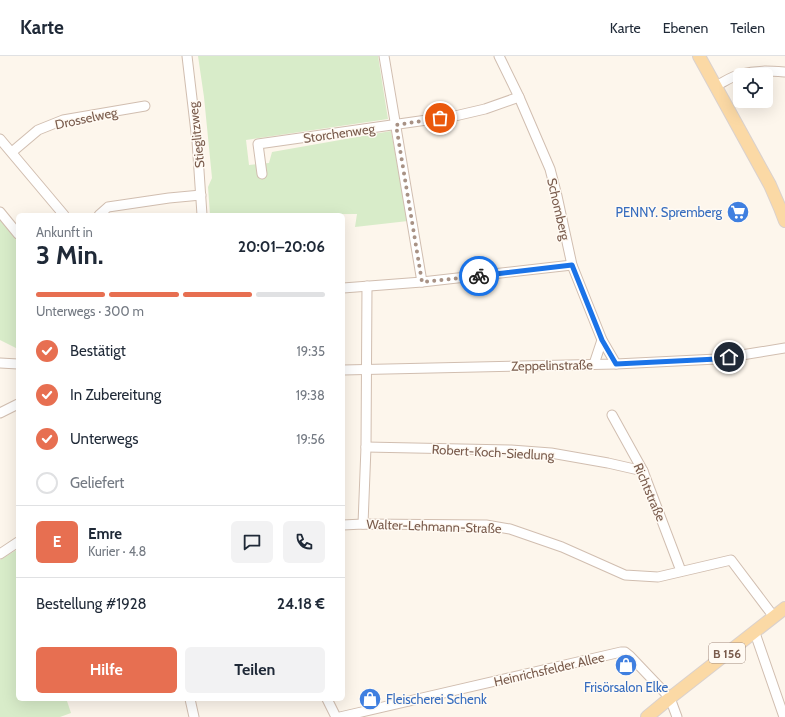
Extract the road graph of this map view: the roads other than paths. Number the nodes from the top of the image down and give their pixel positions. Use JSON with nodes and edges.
{"nodes":[{"id":1,"x":187,"y":56,"type":"edge"},
{"id":2,"x":384,"y":56,"type":"edge"},
{"id":3,"x":499,"y":56,"type":"edge"},
{"id":4,"x":699,"y":56,"type":"edge"},
{"id":5,"x":785,"y":72,"type":"edge"},
{"id":6,"x":716,"y":86,"type":"junction"},
{"id":7,"x":519,"y":97,"type":"junction"},
{"id":8,"x":145,"y":106,"type":"dead end"},
{"id":9,"x":396,"y":125,"type":"junction"},
{"id":10,"x":0,"y":138,"type":"edge"},
{"id":11,"x":12,"y":152,"type":"junction"},
{"id":12,"x":262,"y":174,"type":"dead end"},
{"id":13,"x":201,"y":195,"type":"junction"},
{"id":14,"x":0,"y":212,"type":"edge"},
{"id":15,"x":62,"y":213,"type":"edge"},
{"id":16,"x":101,"y":213,"type":"edge"},
{"id":17,"x":202,"y":213,"type":"edge"},
{"id":18,"x":785,"y":221,"type":"edge"},
{"id":19,"x":16,"y":232,"type":"edge"},
{"id":20,"x":572,"y":265,"type":"junction"},
{"id":21,"x":422,"y":282,"type":"junction"},
{"id":22,"x":367,"y":286,"type":"junction"},
{"id":23,"x":345,"y":288,"type":"edge"},
{"id":24,"x":602,"y":340,"type":"junction"},
{"id":25,"x":785,"y":348,"type":"edge"},
{"id":26,"x":0,"y":363,"type":"edge"},
{"id":27,"x":16,"y":364,"type":"edge"},
{"id":28,"x":594,"y":364,"type":"junction"},
{"id":29,"x":616,"y":364,"type":"junction"},
{"id":30,"x":345,"y":370,"type":"edge"},
{"id":31,"x":367,"y":370,"type":"junction"},
{"id":32,"x":16,"y":405,"type":"edge"},
{"id":33,"x":0,"y":413,"type":"edge"},
{"id":34,"x":612,"y":415,"type":"dead end"},
{"id":35,"x":366,"y":447,"type":"junction"},
{"id":36,"x":643,"y":471,"type":"junction"},
{"id":37,"x":363,"y":524,"type":"junction"},
{"id":38,"x":345,"y":525,"type":"edge"},
{"id":39,"x":16,"y":543,"type":"edge"},
{"id":40,"x":0,"y":554,"type":"edge"},
{"id":41,"x":681,"y":572,"type":"junction"},
{"id":42,"x":785,"y":608,"type":"edge"},
{"id":43,"x":774,"y":617,"type":"junction"},
{"id":44,"x":753,"y":633,"type":"junction"},
{"id":45,"x":670,"y":698,"type":"junction"},
{"id":46,"x":190,"y":701,"type":"edge"},
{"id":47,"x":328,"y":701,"type":"edge"},
{"id":48,"x":194,"y":717,"type":"edge"},
{"id":49,"x":336,"y":717,"type":"edge"},
{"id":50,"x":340,"y":717,"type":"edge"},
{"id":51,"x":647,"y":717,"type":"edge"},
{"id":52,"x":677,"y":717,"type":"edge"},
{"id":53,"x":784,"y":717,"type":"edge"}],
"edges":[{"from":1,"to":13,"type":"street","name":"Stieglitzweg"},
{"from":2,"to":9,"type":"street"},
{"from":3,"to":7,"type":"street","name":"Schomberg"},
{"from":4,"to":6,"type":"main road"},
{"from":5,"to":6,"type":"street"},
{"from":6,"to":18,"type":"main road"},
{"from":7,"to":9,"type":"street","name":"Storchenweg"},
{"from":7,"to":20,"type":"street","name":"Schomberg"},
{"from":8,"to":11,"type":"street","name":"Drosselweg"},
{"from":9,"to":12,"type":"street","name":"Storchenweg"},
{"from":9,"to":21,"type":"street"},
{"from":10,"to":11,"type":"street"},
{"from":11,"to":15,"type":"street"},
{"from":13,"to":16,"type":"street"},
{"from":13,"to":17,"type":"street","name":"Stieglitzweg"},
{"from":14,"to":19,"type":"street"},
{"from":20,"to":21,"type":"street"},
{"from":20,"to":24,"type":"street","name":"Schomberg"},
{"from":21,"to":22,"type":"street"},
{"from":22,"to":23,"type":"street"},
{"from":22,"to":31,"type":"street"},
{"from":24,"to":28,"type":"street"},
{"from":24,"to":29,"type":"street","name":"Schomberg"},
{"from":25,"to":29,"type":"street","name":"Zeppelinstraße"},
{"from":26,"to":27,"type":"street"},
{"from":28,"to":29,"type":"street","name":"Zeppelinstraße"},
{"from":28,"to":31,"type":"street","name":"Zeppelinstraße"},
{"from":30,"to":31,"type":"street","name":"Zeppelinstraße"},
{"from":31,"to":35,"type":"street"},
{"from":32,"to":33,"type":"street"},
{"from":34,"to":36,"type":"street","name":"Richtstraße"},
{"from":35,"to":36,"type":"street","name":"Robert-Koch-Siedlung"},
{"from":35,"to":37,"type":"street"},
{"from":36,"to":41,"type":"street","name":"Richtstraße"},
{"from":37,"to":38,"type":"street","name":"Walter-Lehmann-Straße"},
{"from":37,"to":41,"type":"street","name":"Walter-Lehmann-Straße"},
{"from":39,"to":40,"type":"street"},
{"from":41,"to":43,"type":"street","name":"Walter-Lehmann-Straße"},
{"from":42,"to":43,"type":"main road","number":"B 156"},
{"from":43,"to":44,"type":"main road","number":"B 156"},
{"from":44,"to":45,"type":"main road","number":"B 156"},
{"from":44,"to":53,"type":"street"},
{"from":45,"to":50,"type":"street","name":"Heinrichsfelder Allee"},
{"from":45,"to":51,"type":"main road","number":"B 156"},
{"from":45,"to":52,"type":"street"},
{"from":46,"to":48,"type":"street"},
{"from":47,"to":49,"type":"street"}]}
